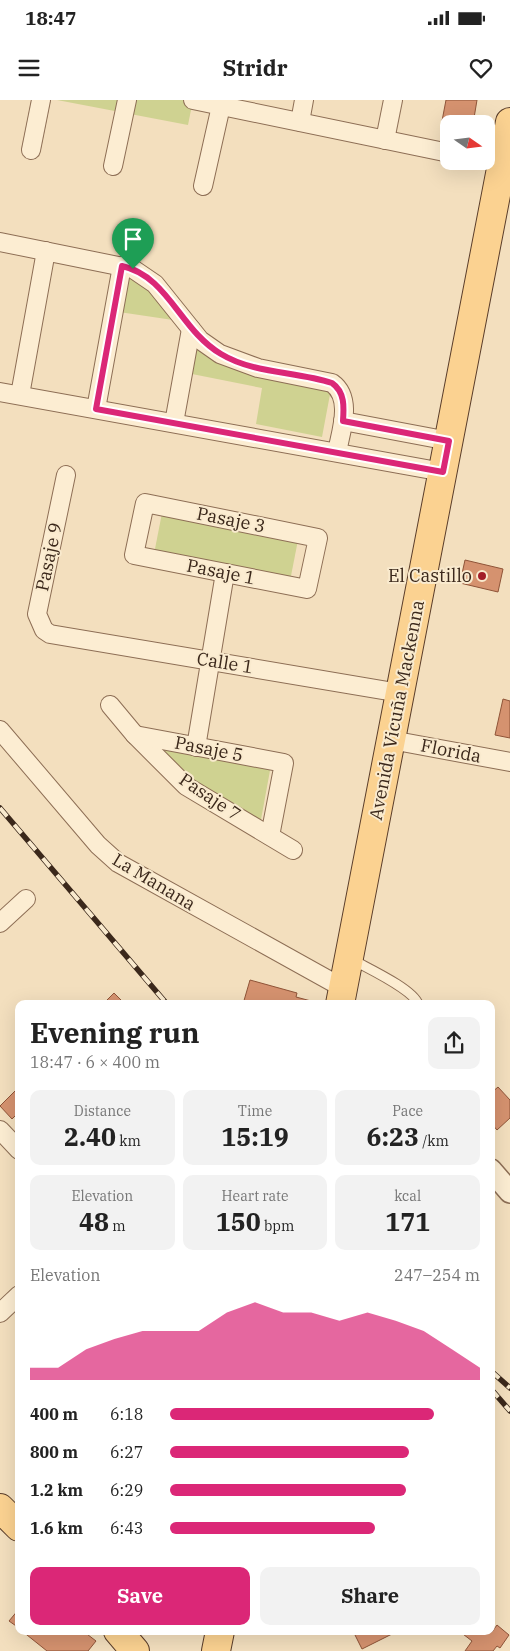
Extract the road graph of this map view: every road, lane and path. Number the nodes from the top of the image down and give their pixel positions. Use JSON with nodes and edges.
{"nodes":[{"id":1,"x":42,"y":100,"type":"edge"},
{"id":2,"x":127,"y":100,"type":"edge"},
{"id":3,"x":193,"y":100,"type":"edge"},
{"id":4,"x":304,"y":100,"type":"edge"},
{"id":5,"x":393,"y":100,"type":"edge"},
{"id":6,"x":221,"y":106,"type":"junction"},
{"id":7,"x":300,"y":122,"type":"junction"},
{"id":8,"x":510,"y":122,"type":"edge"},
{"id":9,"x":385,"y":140,"type":"junction"},
{"id":10,"x":31,"y":150,"type":"dead end"},
{"id":11,"x":440,"y":151,"type":"edge"},
{"id":12,"x":113,"y":166,"type":"dead end"},
{"id":13,"x":500,"y":167,"type":"edge"},
{"id":14,"x":203,"y":186,"type":"dead end"},
{"id":15,"x":0,"y":242,"type":"edge"},
{"id":16,"x":46,"y":251,"type":"junction"},
{"id":17,"x":122,"y":266,"type":"junction"},
{"id":18,"x":190,"y":329,"type":"junction"},
{"id":19,"x":0,"y":392,"type":"edge"},
{"id":20,"x":20,"y":395,"type":"junction"},
{"id":21,"x":96,"y":409,"type":"junction"},
{"id":22,"x":343,"y":421,"type":"junction"},
{"id":23,"x":174,"y":423,"type":"junction"},
{"id":24,"x":449,"y":441,"type":"junction"},
{"id":25,"x":337,"y":452,"type":"junction"},
{"id":26,"x":443,"y":472,"type":"junction"},
{"id":27,"x":66,"y":475,"type":"dead end"},
{"id":28,"x":134,"y":554,"type":"joint"},
{"id":29,"x":225,"y":573,"type":"junction"},
{"id":30,"x":308,"y":589,"type":"joint"},
{"id":31,"x":50,"y":634,"type":"joint"},
{"id":32,"x":210,"y":661,"type":"junction"},
{"id":33,"x":400,"y":693,"type":"junction"},
{"id":34,"x":110,"y":705,"type":"dead end"},
{"id":35,"x":0,"y":730,"type":"edge"},
{"id":36,"x":135,"y":735,"type":"junction"},
{"id":37,"x":391,"y":740,"type":"junction"},
{"id":38,"x":196,"y":747,"type":"junction"},
{"id":39,"x":510,"y":762,"type":"edge"},
{"id":40,"x":270,"y":836,"type":"junction"},
{"id":41,"x":293,"y":850,"type":"dead end"},
{"id":42,"x":26,"y":899,"type":"dead end"},
{"id":43,"x":0,"y":923,"type":"edge"},
{"id":44,"x":349,"y":958,"type":"junction"},
{"id":45,"x":342,"y":996,"type":"edge"},
{"id":46,"x":416,"y":1000,"type":"edge"},
{"id":47,"x":495,"y":1175,"type":"edge"},
{"id":48,"x":510,"y":1192,"type":"edge"},
{"id":49,"x":15,"y":1299,"type":"edge"},
{"id":50,"x":0,"y":1313,"type":"edge"},
{"id":51,"x":0,"y":1508,"type":"edge"},
{"id":52,"x":15,"y":1523,"type":"edge"},
{"id":53,"x":122,"y":1635,"type":"edge"},
{"id":54,"x":219,"y":1635,"type":"edge"},
{"id":55,"x":136,"y":1651,"type":"edge"},
{"id":56,"x":216,"y":1651,"type":"edge"}],
"edges":[{"from":1,"to":10,"type":"street"},
{"from":2,"to":12,"type":"street"},
{"from":3,"to":6,"type":"street"},
{"from":4,"to":7,"type":"street"},
{"from":5,"to":9,"type":"street"},
{"from":6,"to":7,"type":"street"},
{"from":6,"to":14,"type":"street"},
{"from":7,"to":9,"type":"street"},
{"from":8,"to":13,"type":"main road","name":"Avenida Vicuña Mackenna"},
{"from":9,"to":11,"type":"street"},
{"from":13,"to":24,"type":"main road","name":"Avenida Vicuña Mackenna"},
{"from":15,"to":16,"type":"street"},
{"from":16,"to":17,"type":"street"},
{"from":16,"to":20,"type":"street"},
{"from":17,"to":18,"type":"street"},
{"from":17,"to":21,"type":"street"},
{"from":18,"to":22,"type":"street"},
{"from":18,"to":23,"type":"street"},
{"from":19,"to":20,"type":"street"},
{"from":20,"to":21,"type":"street"},
{"from":21,"to":23,"type":"street"},
{"from":22,"to":24,"type":"street"},
{"from":22,"to":25,"type":"street"},
{"from":23,"to":25,"type":"street"},
{"from":24,"to":26,"type":"main road","name":"Avenida Vicuña Mackenna"},
{"from":25,"to":26,"type":"street"},
{"from":26,"to":33,"type":"main road","name":"Avenida Vicuña Mackenna"},
{"from":27,"to":31,"type":"street","name":"Pasaje 9"},
{"from":28,"to":29,"type":"street","name":"Pasaje 1"},
{"from":28,"to":30,"type":"street","name":"Pasaje 3"},
{"from":29,"to":30,"type":"street","name":"Pasaje 1"},
{"from":29,"to":32,"type":"street"},
{"from":31,"to":32,"type":"street","name":"Calle 1"},
{"from":32,"to":33,"type":"street","name":"Calle 1"},
{"from":32,"to":38,"type":"street"},
{"from":33,"to":37,"type":"main road","name":"Avenida Vicuña Mackenna"},
{"from":34,"to":36,"type":"street","name":"Pasaje 7"},
{"from":35,"to":45,"type":"street","name":"La Manana"},
{"from":36,"to":38,"type":"street","name":"Pasaje 5"},
{"from":36,"to":40,"type":"street","name":"Pasaje 7"},
{"from":37,"to":39,"type":"street","name":"Florida"},
{"from":37,"to":44,"type":"main road","name":"Avenida Vicuña Mackenna"},
{"from":38,"to":40,"type":"street","name":"Pasaje 5"},
{"from":40,"to":41,"type":"street","name":"Pasaje 7"},
{"from":42,"to":43,"type":"street"},
{"from":44,"to":45,"type":"main road","name":"Avenida Vicuña Mackenna"},
{"from":44,"to":46,"type":"lane"},
{"from":47,"to":48,"type":"street"},
{"from":49,"to":50,"type":"street"},
{"from":51,"to":52,"type":"main road"},
{"from":53,"to":55,"type":"main road"},
{"from":54,"to":56,"type":"main road"}]}
